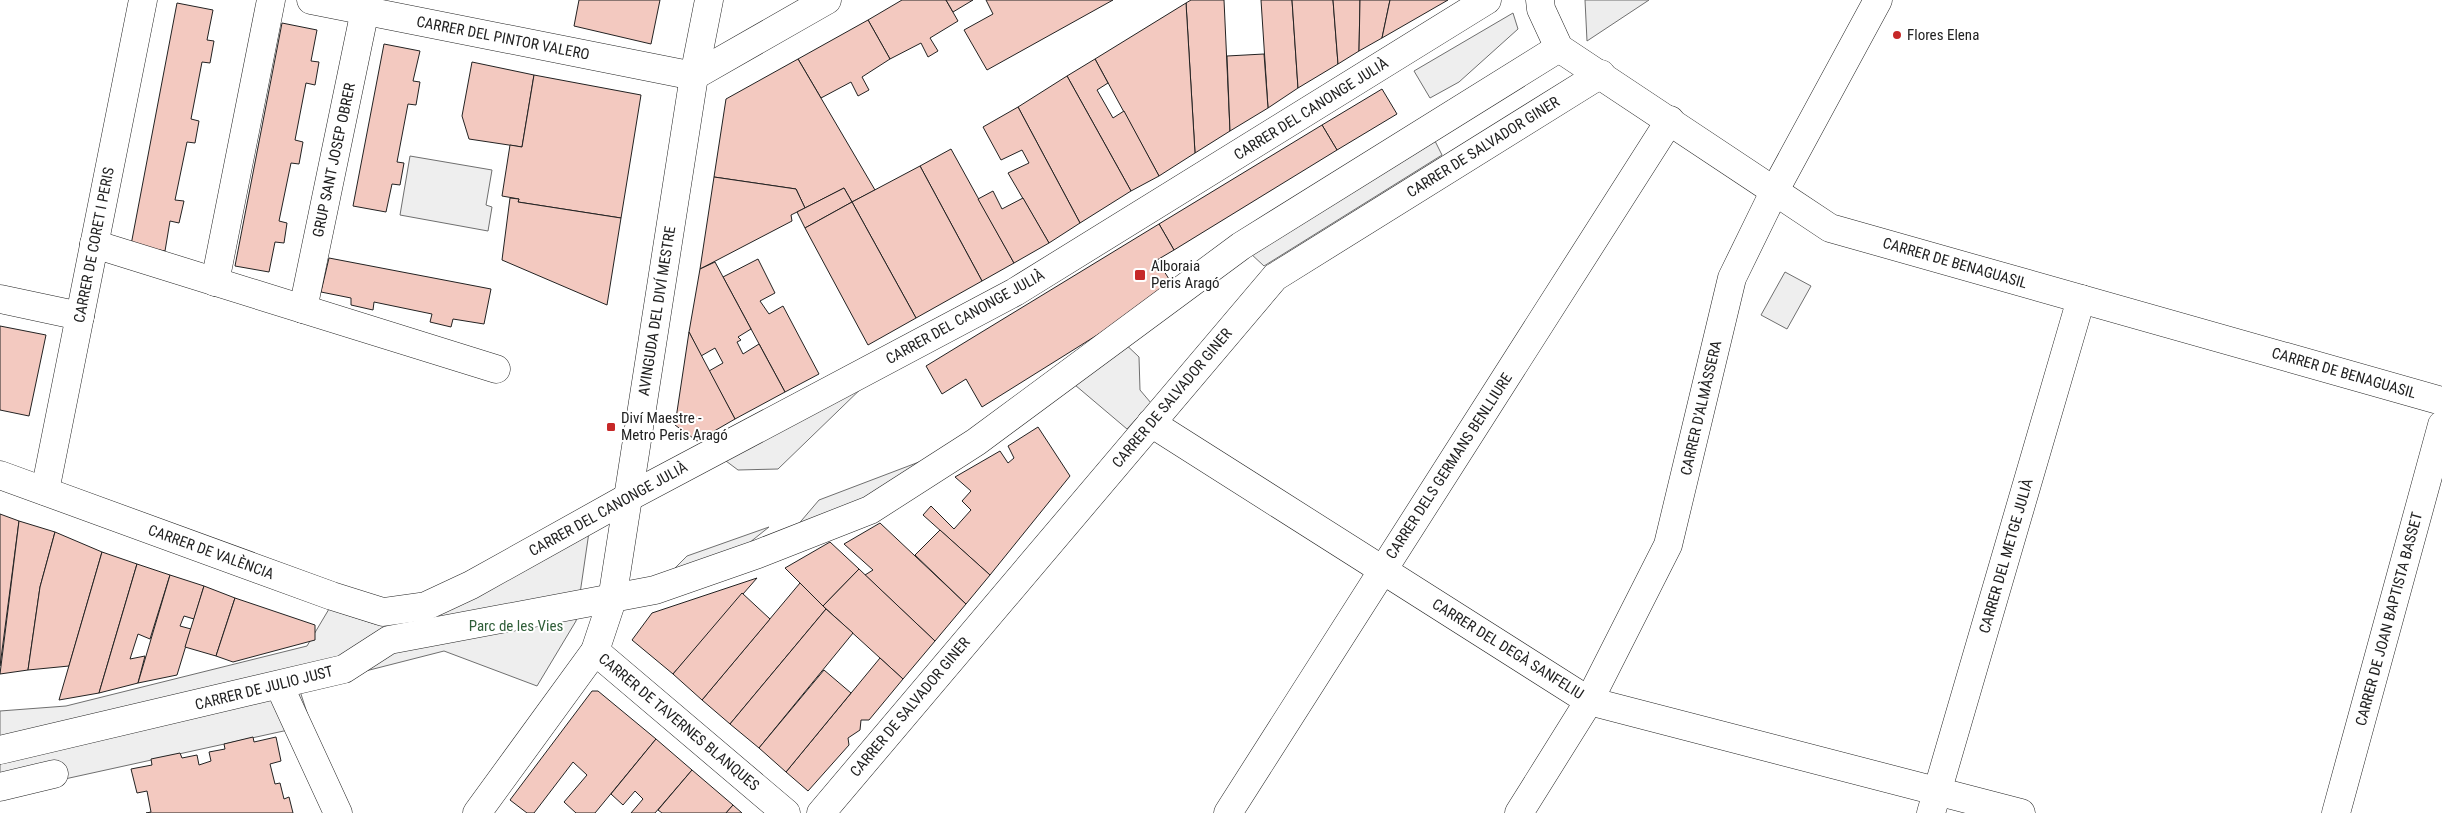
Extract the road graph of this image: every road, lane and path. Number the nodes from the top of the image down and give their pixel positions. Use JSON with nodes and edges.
{"nodes":[{"id":1,"x":143,"y":0,"type":"edge"},
{"id":2,"x":271,"y":0,"type":"edge"},
{"id":3,"x":311,"y":0,"type":"edge"},
{"id":4,"x":708,"y":0,"type":"edge"},
{"id":5,"x":827,"y":0,"type":"edge"},
{"id":6,"x":1487,"y":0,"type":"edge"},
{"id":7,"x":1540,"y":0,"type":"edge"},
{"id":8,"x":1878,"y":0,"type":"edge"},
{"id":9,"x":365,"y":10,"type":"junction"},
{"id":10,"x":1559,"y":48,"type":"junction"},
{"id":11,"x":1601,"y":74,"type":"junction"},
{"id":12,"x":694,"y":76,"type":"junction"},
{"id":13,"x":1670,"y":120,"type":"junction"},
{"id":14,"x":1775,"y":190,"type":"junction"},
{"id":15,"x":94,"y":244,"type":"junction"},
{"id":16,"x":215,"y":282,"type":"junction"},
{"id":17,"x":2081,"y":298,"type":"junction"},
{"id":18,"x":0,"y":299,"type":"edge"},
{"id":19,"x":303,"y":309,"type":"junction"},
{"id":20,"x":80,"y":316,"type":"junction"},
{"id":21,"x":496,"y":369,"type":"dead end"},
{"id":22,"x":2442,"y":401,"type":"edge"},
{"id":23,"x":1150,"y":424,"type":"junction"},
{"id":24,"x":2442,"y":425,"type":"edge"},
{"id":25,"x":0,"y":474,"type":"edge"},
{"id":26,"x":45,"y":491,"type":"junction"},
{"id":27,"x":627,"y":498,"type":"junction"},
{"id":28,"x":1383,"y":570,"type":"junction"},
{"id":29,"x":612,"y":600,"type":"junction"},
{"id":30,"x":426,"y":606,"type":"joint"},
{"id":31,"x":595,"y":651,"type":"junction"},
{"id":32,"x":279,"y":685,"type":"junction"},
{"id":33,"x":1589,"y":701,"type":"junction"},
{"id":34,"x":0,"y":750,"type":"edge"},
{"id":35,"x":54,"y":774,"type":"dead end"},
{"id":36,"x":0,"y":787,"type":"edge"},
{"id":37,"x":1934,"y":802,"type":"edge"},
{"id":38,"x":338,"y":813,"type":"edge"},
{"id":39,"x":477,"y":813,"type":"edge"},
{"id":40,"x":786,"y":813,"type":"edge"},
{"id":41,"x":821,"y":813,"type":"edge"},
{"id":42,"x":1228,"y":813,"type":"edge"},
{"id":43,"x":1519,"y":813,"type":"edge"},
{"id":44,"x":2021,"y":813,"type":"edge"},
{"id":45,"x":2336,"y":813,"type":"edge"}],
"edges":[{"from":1,"to":15,"type":"street","name":"CARRER DE CORET I PERIS"},
{"from":2,"to":16,"type":"street"},
{"from":3,"to":9,"type":"street","name":"CARRER DEL PINTOR VALERO"},
{"from":4,"to":12,"type":"street","name":"AVINGUDA DEL DIVÍ MESTRE"},
{"from":5,"to":12,"type":"street"},
{"from":6,"to":27,"type":"street","name":"CARRER DEL CANONGE JULIÀ"},
{"from":7,"to":10,"type":"street"},
{"from":8,"to":14,"type":"street","name":"CARRER D'ALMÀSSERA"},
{"from":9,"to":12,"type":"street","name":"CARRER DEL PINTOR VALERO"},
{"from":9,"to":19,"type":"street","name":"GRUP SANT JOSEP OBRER"},
{"from":10,"to":11,"type":"street","name":"CARRER DE BENAGUASIL"},
{"from":10,"to":29,"type":"street","name":"CARRER DE JULIO JUST"},
{"from":11,"to":13,"type":"street","name":"CARRER DE BENAGUASIL"},
{"from":11,"to":23,"type":"street","name":"CARRER DE SALVADOR GINER"},
{"from":12,"to":27,"type":"street","name":"AVINGUDA DEL DIVÍ MESTRE"},
{"from":13,"to":14,"type":"street","name":"CARRER DE BENAGUASIL"},
{"from":13,"to":28,"type":"street","name":"CARRER DELS GERMANS BENLLIURE"},
{"from":14,"to":17,"type":"street","name":"CARRER DE BENAGUASIL"},
{"from":14,"to":33,"type":"street","name":"CARRER D'ALMÀSSERA"},
{"from":15,"to":16,"type":"street"},
{"from":15,"to":20,"type":"street","name":"CARRER DE CORET I PERIS"},
{"from":16,"to":19,"type":"street"},
{"from":17,"to":22,"type":"street","name":"CARRER DE BENAGUASIL"},
{"from":17,"to":37,"type":"street","name":"CARRER DEL METGE JULIÀ"},
{"from":18,"to":20,"type":"street"},
{"from":19,"to":21,"type":"street"},
{"from":20,"to":26,"type":"street","name":"CARRER DE CORET I PERIS"},
{"from":23,"to":28,"type":"street","name":"CARRER DEL DEGÀ SANFELIU"},
{"from":23,"to":41,"type":"street","name":"CARRER DE SALVADOR GINER"},
{"from":24,"to":45,"type":"street","name":"CARRER DE JOAN BAPTISTA BASSET"},
{"from":25,"to":26,"type":"street","name":"CARRER DE VALÈNCIA"},
{"from":26,"to":30,"type":"street","name":"CARRER DE VALÈNCIA"},
{"from":27,"to":29,"type":"street","name":"AVINGUDA DEL DIVÍ MESTRE"},
{"from":27,"to":30,"type":"street","name":"CARRER DEL CANONGE JULIÀ"},
{"from":28,"to":33,"type":"street","name":"CARRER DEL DEGÀ SANFELIU"},
{"from":28,"to":42,"type":"street","name":"CARRER DELS GERMANS BENLLIURE"},
{"from":29,"to":31,"type":"street","name":"AVINGUDA DEL DIVÍ MESTRE"},
{"from":29,"to":32,"type":"street","name":"CARRER DE JULIO JUST"},
{"from":31,"to":39,"type":"street","name":"AVINGUDA DEL DIVÍ MESTRE"},
{"from":31,"to":40,"type":"street","name":"CARRER DE TAVERNES BLANQUES"},
{"from":32,"to":34,"type":"street","name":"CARRER DE JULIO JUST"},
{"from":32,"to":38,"type":"street"},
{"from":33,"to":37,"type":"street","name":"CARRER DEL DEGÀ SANFELIU"},
{"from":33,"to":43,"type":"street","name":"CARRER D'ALMÀSSERA"},
{"from":35,"to":36,"type":"street"},
{"from":37,"to":44,"type":"street","name":"CARRER DEL DEGÀ SANFELIU"}]}
